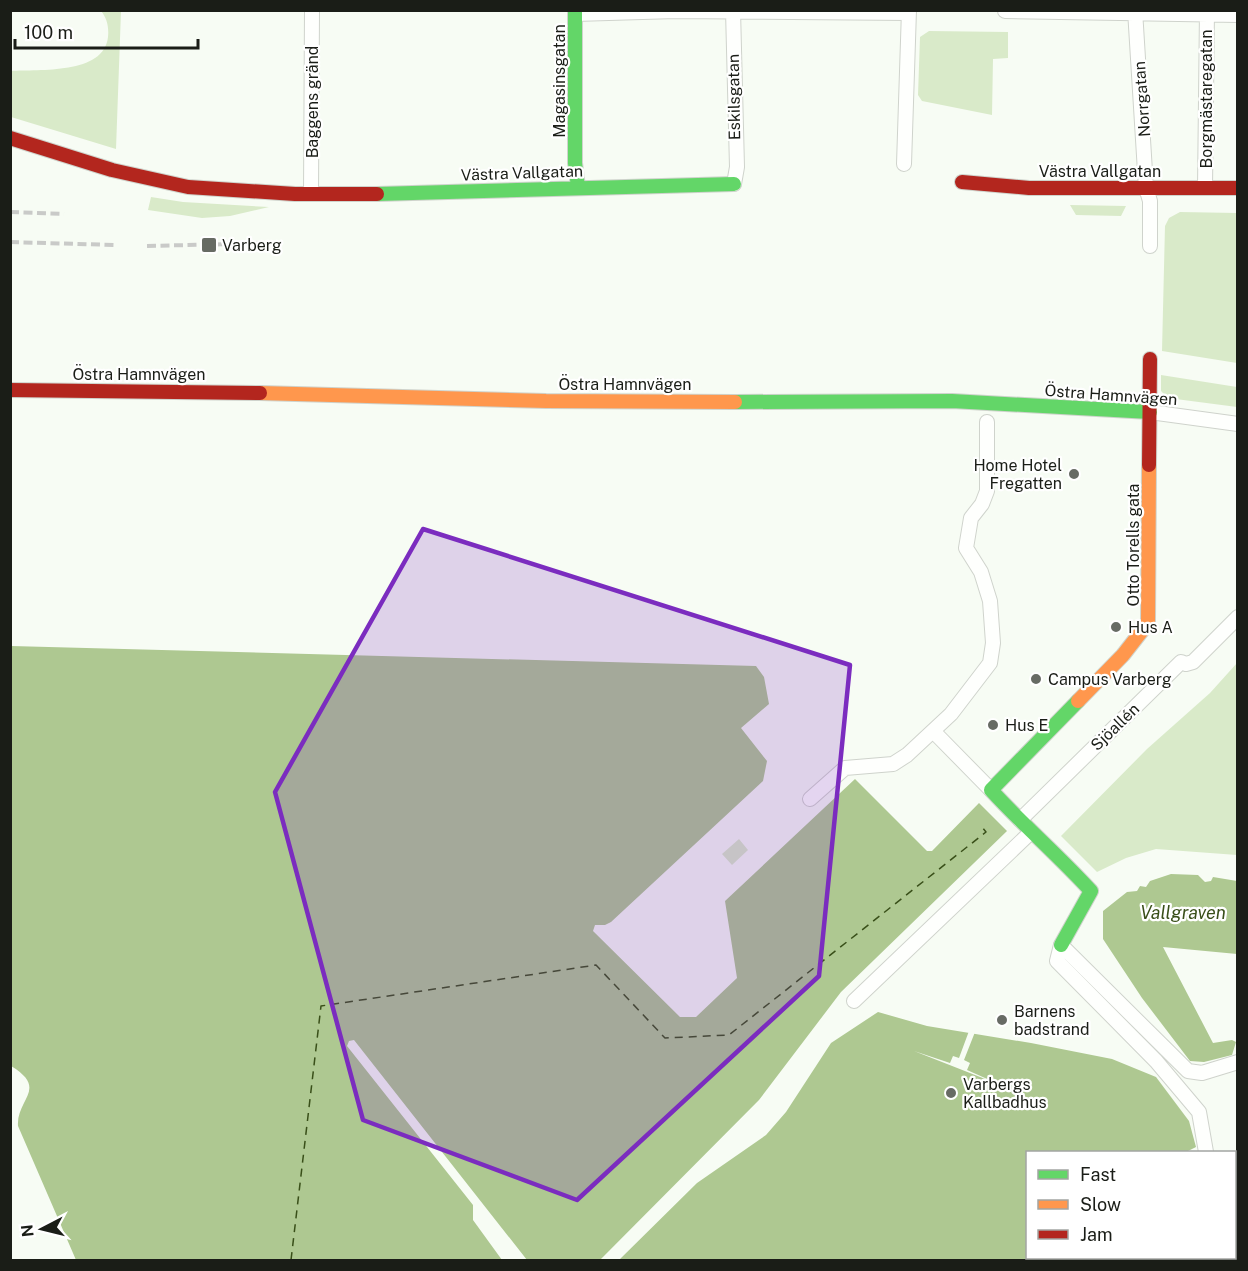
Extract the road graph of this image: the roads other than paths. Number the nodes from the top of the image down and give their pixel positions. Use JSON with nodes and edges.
{"nodes":[{"id":1,"x":312,"y":10,"type":"edge"},
{"id":2,"x":1005,"y":11,"type":"edge"},
{"id":3,"x":575,"y":12,"type":"edge"},
{"id":4,"x":733,"y":12,"type":"edge"},
{"id":5,"x":909,"y":12,"type":"edge"},
{"id":6,"x":1135,"y":12,"type":"edge"},
{"id":7,"x":1207,"y":13,"type":"edge"},
{"id":8,"x":1238,"y":15,"type":"edge"},
{"id":9,"x":10,"y":138,"type":"edge"},
{"id":10,"x":904,"y":164,"type":"dead end"},
{"id":11,"x":962,"y":182,"type":"dead end"},
{"id":12,"x":734,"y":184,"type":"joint"},
{"id":13,"x":578,"y":187,"type":"junction"},
{"id":14,"x":1146,"y":188,"type":"junction"},
{"id":15,"x":1205,"y":188,"type":"junction"},
{"id":16,"x":1238,"y":188,"type":"edge"},
{"id":17,"x":311,"y":194,"type":"junction"},
{"id":18,"x":1150,"y":246,"type":"dead end"},
{"id":19,"x":1150,"y":358,"type":"dead end"},
{"id":20,"x":10,"y":390,"type":"edge"},
{"id":21,"x":1150,"y":412,"type":"junction"},
{"id":22,"x":987,"y":422,"type":"dead end"},
{"id":23,"x":1238,"y":424,"type":"edge"},
{"id":24,"x":1238,"y":617,"type":"edge"},
{"id":25,"x":934,"y":732,"type":"junction"},
{"id":26,"x":991,"y":790,"type":"junction"},
{"id":27,"x":810,"y":799,"type":"dead end"},
{"id":28,"x":1020,"y":820,"type":"junction"},
{"id":29,"x":1030,"y":833,"type":"junction"},
{"id":30,"x":1061,"y":945,"type":"junction"},
{"id":31,"x":854,"y":1000,"type":"dead end"},
{"id":32,"x":1238,"y":1062,"type":"edge"},
{"id":33,"x":1206,"y":1151,"type":"edge"}],
"edges":[{"from":1,"to":17,"type":"street","name":"Baggens gränd"},
{"from":2,"to":6,"type":"street"},
{"from":3,"to":4,"type":"street"},
{"from":3,"to":13,"type":"street","name":"Magasinsgatan"},
{"from":4,"to":5,"type":"street"},
{"from":4,"to":12,"type":"street","name":"Eskilsgatan"},
{"from":5,"to":10,"type":"street"},
{"from":6,"to":7,"type":"street"},
{"from":6,"to":14,"type":"street","name":"Norrgatan"},
{"from":7,"to":8,"type":"street"},
{"from":7,"to":15,"type":"street","name":"Borgmästaregatan"},
{"from":9,"to":17,"type":"street","name":"Västra Vallgatan"},
{"from":11,"to":14,"type":"street","name":"Västra Vallgatan"},
{"from":12,"to":13,"type":"street","name":"Västra Vallgatan"},
{"from":13,"to":17,"type":"street","name":"Västra Vallgatan"},
{"from":14,"to":15,"type":"street","name":"Västra Vallgatan"},
{"from":14,"to":18,"type":"street"},
{"from":15,"to":16,"type":"street","name":"Västra Vallgatan"},
{"from":19,"to":21,"type":"street","name":"Otto Torells gata"},
{"from":20,"to":21,"type":"street","name":"Östra Hamnvägen"},
{"from":21,"to":23,"type":"street","name":"Östra Hamnvägen"},
{"from":21,"to":26,"type":"street","name":"Otto Torells gata"},
{"from":22,"to":25,"type":"street"},
{"from":24,"to":28,"type":"street","name":"Sjöallén"},
{"from":25,"to":26,"type":"street"},
{"from":25,"to":27,"type":"street"},
{"from":26,"to":28,"type":"street"},
{"from":28,"to":29,"type":"street"},
{"from":29,"to":30,"type":"street"},
{"from":29,"to":31,"type":"street"},
{"from":30,"to":32,"type":"street"},
{"from":30,"to":33,"type":"street"}]}
